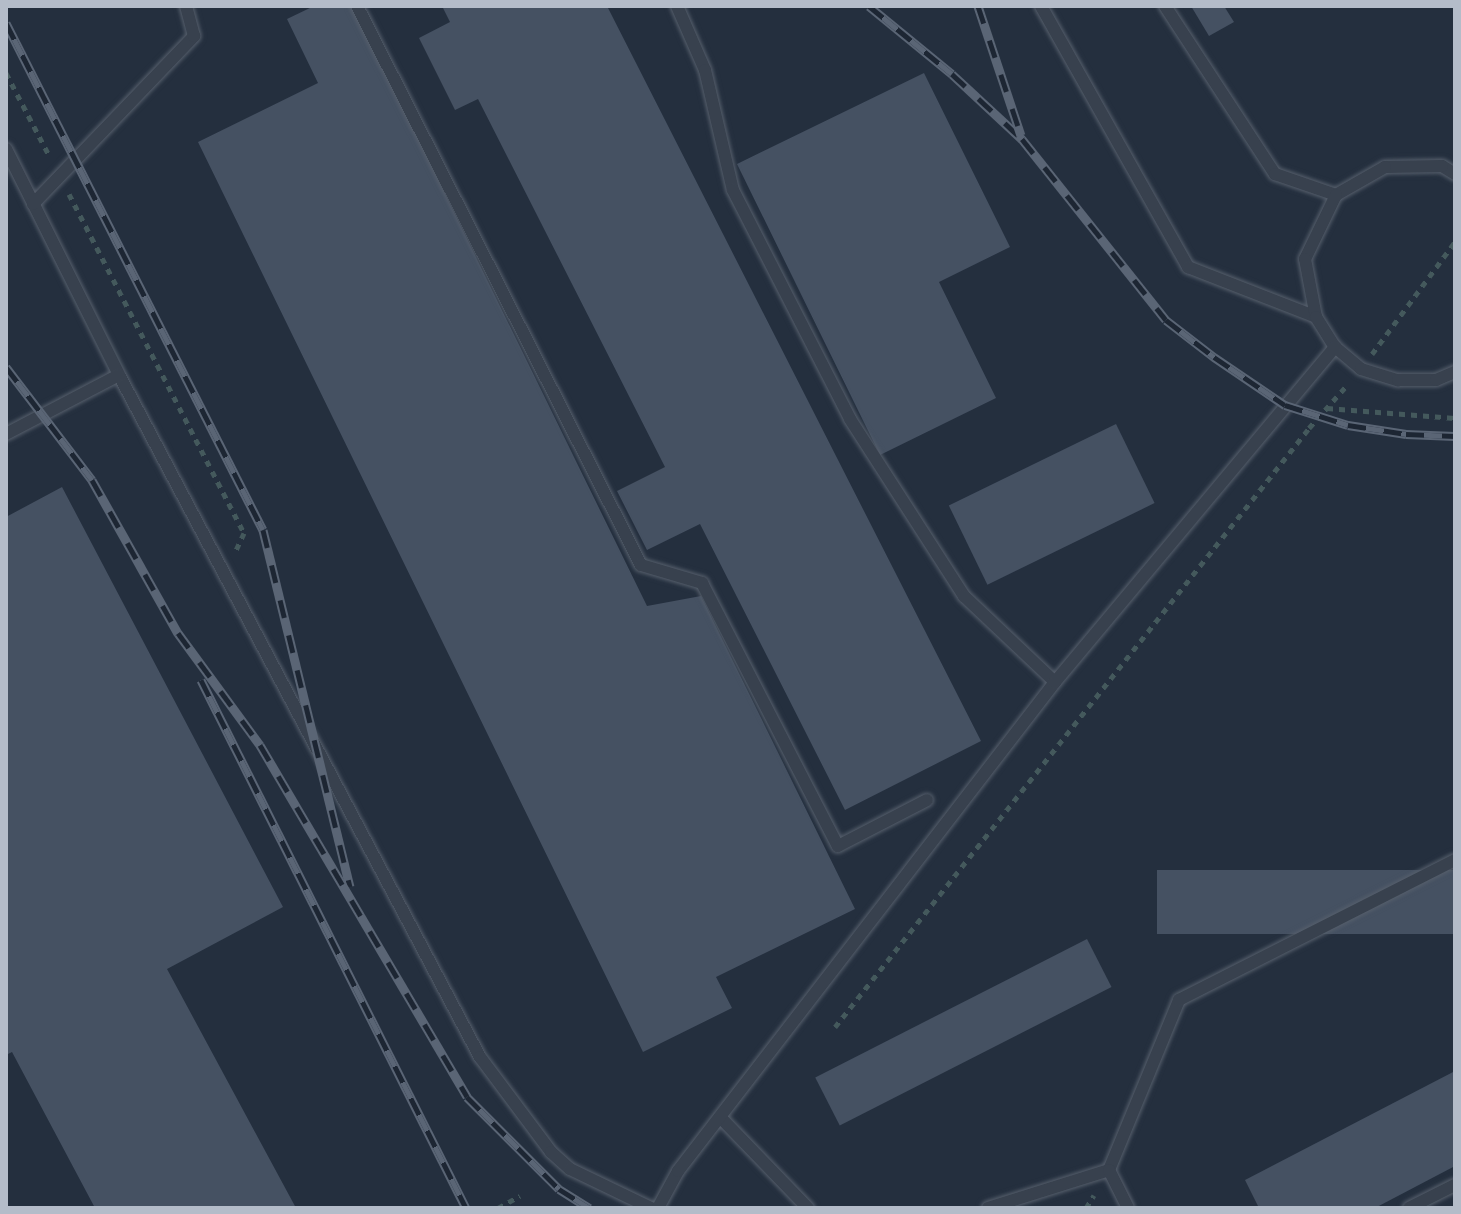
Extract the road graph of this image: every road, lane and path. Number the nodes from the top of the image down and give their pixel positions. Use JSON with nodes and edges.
{"nodes":[{"id":1,"x":186,"y":6,"type":"edge"},
{"id":2,"x":357,"y":6,"type":"edge"},
{"id":3,"x":677,"y":6,"type":"edge"},
{"id":4,"x":1041,"y":6,"type":"edge"},
{"id":5,"x":1165,"y":6,"type":"edge"},
{"id":6,"x":6,"y":73,"type":"edge"},
{"id":7,"x":6,"y":149,"type":"edge"},
{"id":8,"x":1455,"y":174,"type":"edge"},
{"id":9,"x":60,"y":176,"type":"junction"},
{"id":10,"x":1336,"y":195,"type":"junction"},
{"id":11,"x":33,"y":204,"type":"junction"},
{"id":12,"x":1455,"y":242,"type":"edge"},
{"id":13,"x":1316,"y":317,"type":"junction"},
{"id":14,"x":1335,"y":347,"type":"junction"},
{"id":15,"x":1361,"y":369,"type":"junction"},
{"id":16,"x":1455,"y":372,"type":"edge"},
{"id":17,"x":119,"y":375,"type":"junction"},
{"id":18,"x":1436,"y":380,"type":"junction"},
{"id":19,"x":1455,"y":382,"type":"edge"},
{"id":20,"x":1326,"y":408,"type":"junction"},
{"id":21,"x":1455,"y":418,"type":"edge"},
{"id":22,"x":6,"y":434,"type":"edge"},
{"id":23,"x":225,"y":575,"type":"junction"},
{"id":24,"x":1055,"y":682,"type":"junction"},
{"id":25,"x":927,"y":800,"type":"dead end"},
{"id":26,"x":1455,"y":860,"type":"edge"},
{"id":27,"x":835,"y":1027,"type":"dead end"},
{"id":28,"x":720,"y":1117,"type":"junction"},
{"id":29,"x":1109,"y":1170,"type":"junction"},
{"id":30,"x":1455,"y":1185,"type":"edge"},
{"id":31,"x":520,"y":1196,"type":"dead end"},
{"id":32,"x":498,"y":1208,"type":"edge"},
{"id":33,"x":651,"y":1208,"type":"edge"},
{"id":34,"x":658,"y":1208,"type":"edge"},
{"id":35,"x":808,"y":1208,"type":"edge"},
{"id":36,"x":988,"y":1208,"type":"edge"},
{"id":37,"x":1128,"y":1208,"type":"edge"},
{"id":38,"x":1409,"y":1208,"type":"edge"}],
"edges":[{"from":1,"to":9,"type":"lane"},
{"from":2,"to":25,"type":"lane"},
{"from":3,"to":24,"type":"lane"},
{"from":4,"to":13,"type":"lane"},
{"from":5,"to":10,"type":"lane"},
{"from":6,"to":9,"type":"path"},
{"from":7,"to":11,"type":"lane"},
{"from":8,"to":10,"type":"lane"},
{"from":9,"to":11,"type":"lane"},
{"from":9,"to":23,"type":"path"},
{"from":10,"to":13,"type":"lane"},
{"from":11,"to":17,"type":"lane"},
{"from":12,"to":15,"type":"path"},
{"from":13,"to":14,"type":"lane"},
{"from":14,"to":15,"type":"lane"},
{"from":14,"to":24,"type":"lane"},
{"from":15,"to":18,"type":"lane"},
{"from":15,"to":20,"type":"path"},
{"from":16,"to":18,"type":"lane"},
{"from":17,"to":22,"type":"lane"},
{"from":17,"to":23,"type":"lane"},
{"from":18,"to":19,"type":"lane"},
{"from":20,"to":21,"type":"path"},
{"from":20,"to":27,"type":"path"},
{"from":23,"to":33,"type":"lane"},
{"from":24,"to":28,"type":"lane"},
{"from":26,"to":29,"type":"lane"},
{"from":28,"to":34,"type":"lane"},
{"from":28,"to":35,"type":"lane"},
{"from":29,"to":36,"type":"lane"},
{"from":29,"to":37,"type":"lane"},
{"from":30,"to":38,"type":"lane"},
{"from":31,"to":32,"type":"path"}]}
